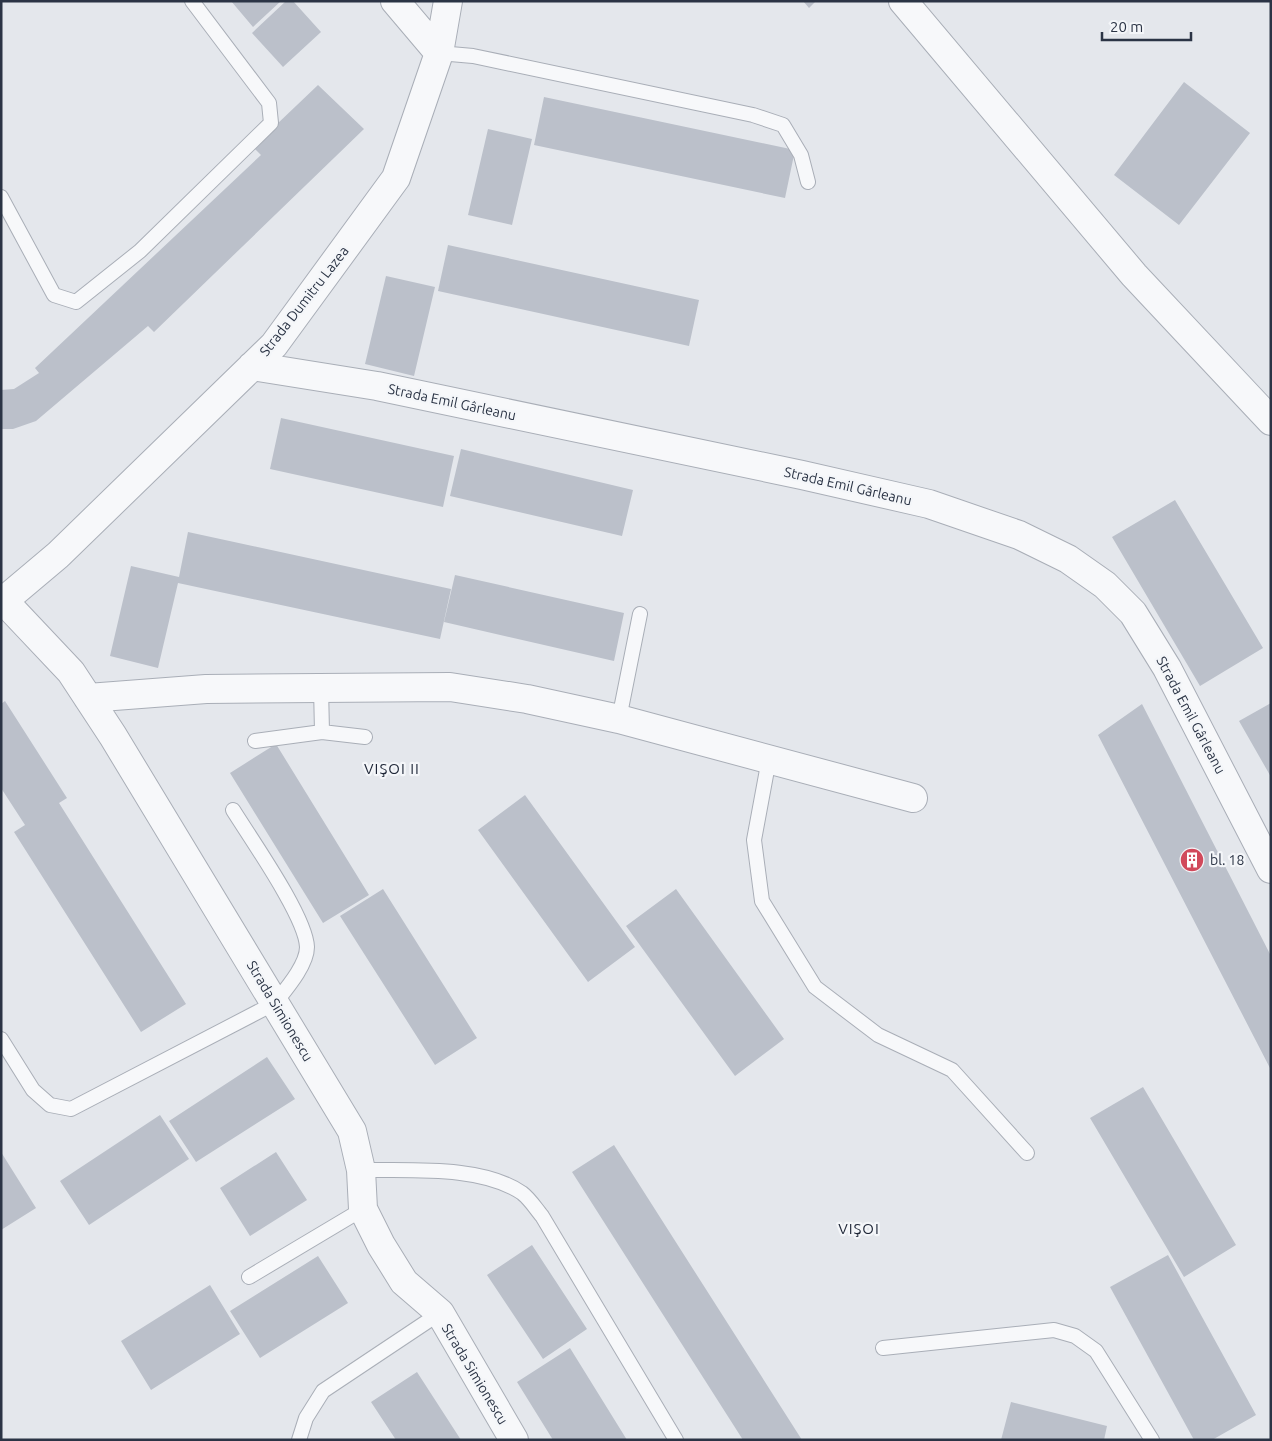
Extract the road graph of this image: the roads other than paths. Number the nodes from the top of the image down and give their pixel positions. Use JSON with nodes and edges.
{"nodes":[{"id":1,"x":192,"y":1,"type":"edge"},
{"id":2,"x":395,"y":1,"type":"edge"},
{"id":3,"x":448,"y":1,"type":"edge"},
{"id":4,"x":903,"y":1,"type":"edge"},
{"id":5,"x":439,"y":53,"type":"junction"},
{"id":6,"x":808,"y":182,"type":"dead end"},
{"id":7,"x":1,"y":198,"type":"edge"},
{"id":8,"x":252,"y":366,"type":"junction"},
{"id":9,"x":1271,"y":421,"type":"edge"},
{"id":10,"x":3,"y":602,"type":"edge"},
{"id":11,"x":640,"y":614,"type":"dead end"},
{"id":12,"x":321,"y":687,"type":"junction"},
{"id":13,"x":88,"y":698,"type":"junction"},
{"id":14,"x":618,"y":719,"type":"junction"},
{"id":15,"x":322,"y":732,"type":"junction"},
{"id":16,"x":365,"y":737,"type":"dead end"},
{"id":17,"x":255,"y":741,"type":"dead end"},
{"id":18,"x":769,"y":759,"type":"junction"},
{"id":19,"x":913,"y":798,"type":"dead end"},
{"id":20,"x":233,"y":810,"type":"dead end"},
{"id":21,"x":1271,"y":869,"type":"edge"},
{"id":22,"x":275,"y":1003,"type":"junction"},
{"id":23,"x":1,"y":1039,"type":"edge"},
{"id":24,"x":1027,"y":1153,"type":"dead end"},
{"id":25,"x":361,"y":1170,"type":"junction"},
{"id":26,"x":363,"y":1209,"type":"junction"},
{"id":27,"x":250,"y":1277,"type":"dead end"},
{"id":28,"x":440,"y":1314,"type":"junction"},
{"id":29,"x":883,"y":1348,"type":"dead end"},
{"id":30,"x":299,"y":1440,"type":"edge"},
{"id":31,"x":514,"y":1440,"type":"edge"},
{"id":32,"x":676,"y":1440,"type":"edge"},
{"id":33,"x":1152,"y":1440,"type":"edge"}],
"edges":[{"from":1,"to":7,"type":"lane"},
{"from":2,"to":5,"type":"street"},
{"from":3,"to":5,"type":"street","name":"Strada Dumitru Lazea"},
{"from":4,"to":9,"type":"street"},
{"from":5,"to":6,"type":"lane"},
{"from":5,"to":8,"type":"street","name":"Strada Dumitru Lazea"},
{"from":8,"to":10,"type":"street","name":"Strada Dumitru Lazea"},
{"from":8,"to":21,"type":"street","name":"Strada Emil Gârleanu"},
{"from":10,"to":13,"type":"street","name":"Strada Simionescu"},
{"from":11,"to":14,"type":"lane"},
{"from":12,"to":13,"type":"street"},
{"from":12,"to":14,"type":"street"},
{"from":12,"to":15,"type":"lane"},
{"from":13,"to":22,"type":"street","name":"Strada Simionescu"},
{"from":14,"to":18,"type":"street"},
{"from":15,"to":16,"type":"lane"},
{"from":15,"to":17,"type":"lane"},
{"from":18,"to":19,"type":"street"},
{"from":18,"to":24,"type":"lane"},
{"from":20,"to":22,"type":"lane"},
{"from":22,"to":23,"type":"lane"},
{"from":22,"to":25,"type":"street","name":"Strada Simionescu"},
{"from":25,"to":26,"type":"street","name":"Strada Simionescu"},
{"from":25,"to":32,"type":"lane"},
{"from":26,"to":27,"type":"lane"},
{"from":26,"to":28,"type":"street","name":"Strada Simionescu"},
{"from":28,"to":30,"type":"lane"},
{"from":28,"to":31,"type":"street","name":"Strada Simionescu"},
{"from":29,"to":33,"type":"lane"}]}
